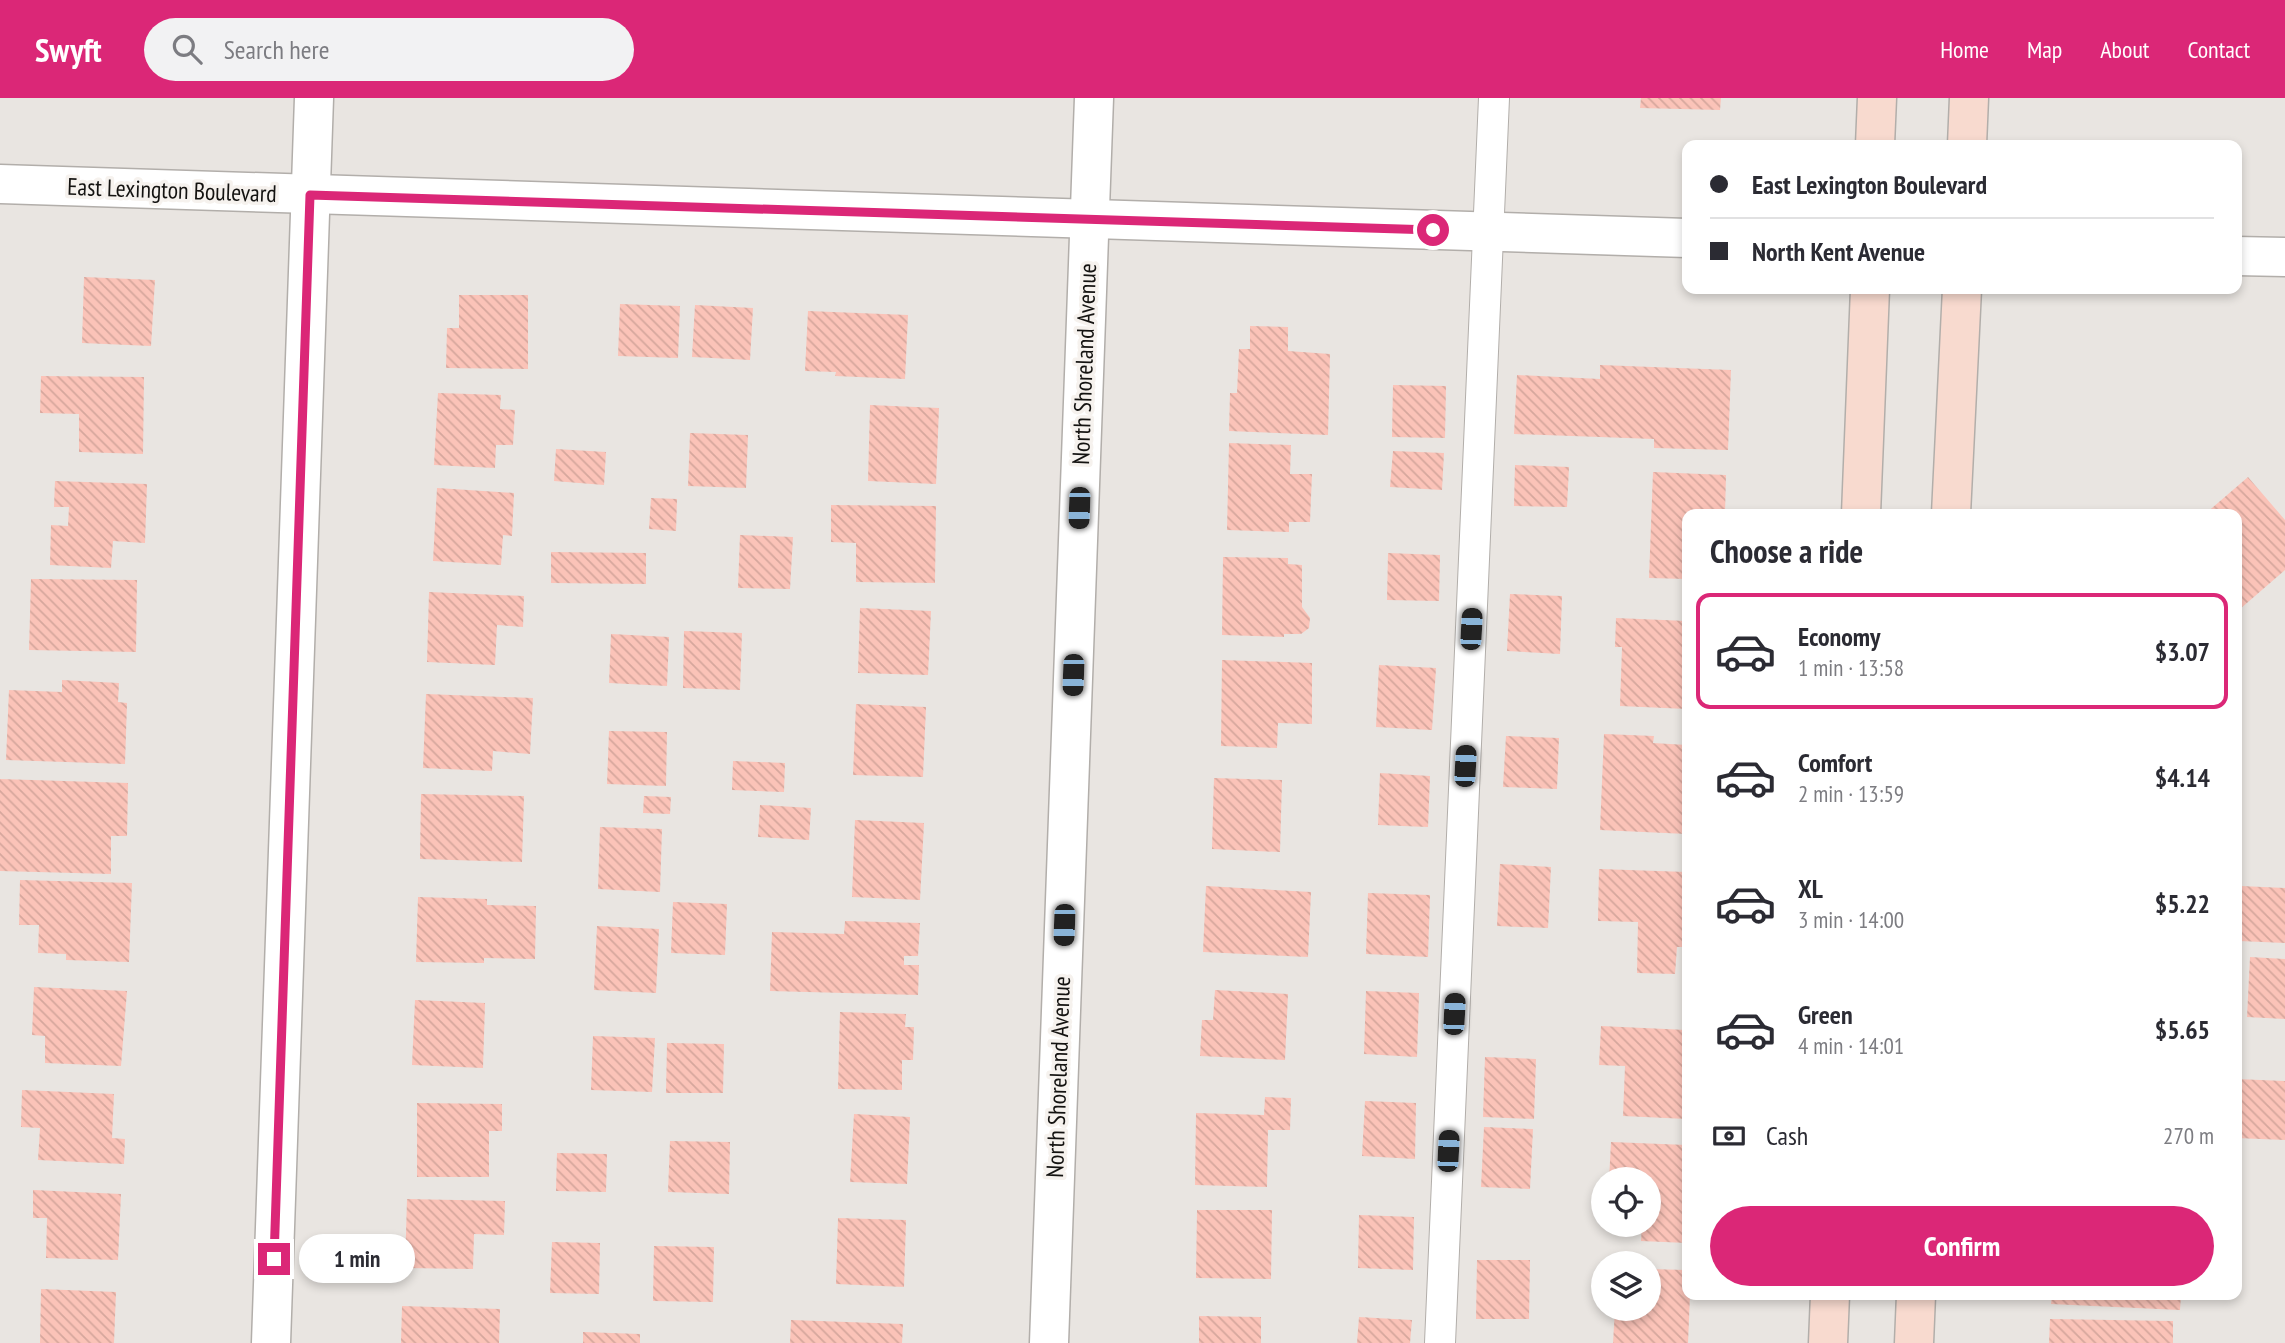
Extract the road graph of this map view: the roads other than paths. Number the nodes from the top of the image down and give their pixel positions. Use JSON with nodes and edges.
{"nodes":[{"id":1,"x":314,"y":98,"type":"edge"},
{"id":2,"x":1094,"y":98,"type":"edge"},
{"id":3,"x":1494,"y":98,"type":"edge"},
{"id":4,"x":1877,"y":98,"type":"edge"},
{"id":5,"x":1969,"y":98,"type":"edge"},
{"id":6,"x":1875,"y":140,"type":"edge"},
{"id":7,"x":1967,"y":140,"type":"edge"},
{"id":8,"x":0,"y":184,"type":"edge"},
{"id":9,"x":310,"y":195,"type":"junction"},
{"id":10,"x":1089,"y":221,"type":"junction"},
{"id":11,"x":1488,"y":231,"type":"junction"},
{"id":12,"x":1682,"y":238,"type":"edge"},
{"id":13,"x":2242,"y":256,"type":"edge"},
{"id":14,"x":2285,"y":257,"type":"edge"},
{"id":15,"x":1870,"y":294,"type":"edge"},
{"id":16,"x":1962,"y":294,"type":"edge"},
{"id":17,"x":1861,"y":509,"type":"edge"},
{"id":18,"x":1951,"y":509,"type":"edge"},
{"id":19,"x":1830,"y":1300,"type":"edge"},
{"id":20,"x":1916,"y":1300,"type":"edge"},
{"id":21,"x":271,"y":1343,"type":"edge"},
{"id":22,"x":1049,"y":1343,"type":"edge"},
{"id":23,"x":1440,"y":1343,"type":"edge"},
{"id":24,"x":1828,"y":1343,"type":"edge"},
{"id":25,"x":1914,"y":1343,"type":"edge"}],
"edges":[{"from":1,"to":9,"type":"street"},
{"from":2,"to":10,"type":"street","name":"North Shoreland Avenue"},
{"from":3,"to":11,"type":"lane"},
{"from":4,"to":6,"type":"street"},
{"from":5,"to":7,"type":"street"},
{"from":8,"to":9,"type":"street","name":"East Lexington Boulevard"},
{"from":9,"to":10,"type":"street","name":"East Lexington Boulevard"},
{"from":9,"to":21,"type":"street"},
{"from":10,"to":11,"type":"street","name":"East Lexington Boulevard"},
{"from":10,"to":22,"type":"street","name":"North Shoreland Avenue"},
{"from":11,"to":12,"type":"street","name":"East Lexington Boulevard"},
{"from":11,"to":23,"type":"lane"},
{"from":13,"to":14,"type":"street"},
{"from":15,"to":17,"type":"street"},
{"from":16,"to":18,"type":"street"},
{"from":19,"to":24,"type":"street"},
{"from":20,"to":25,"type":"street"}]}
